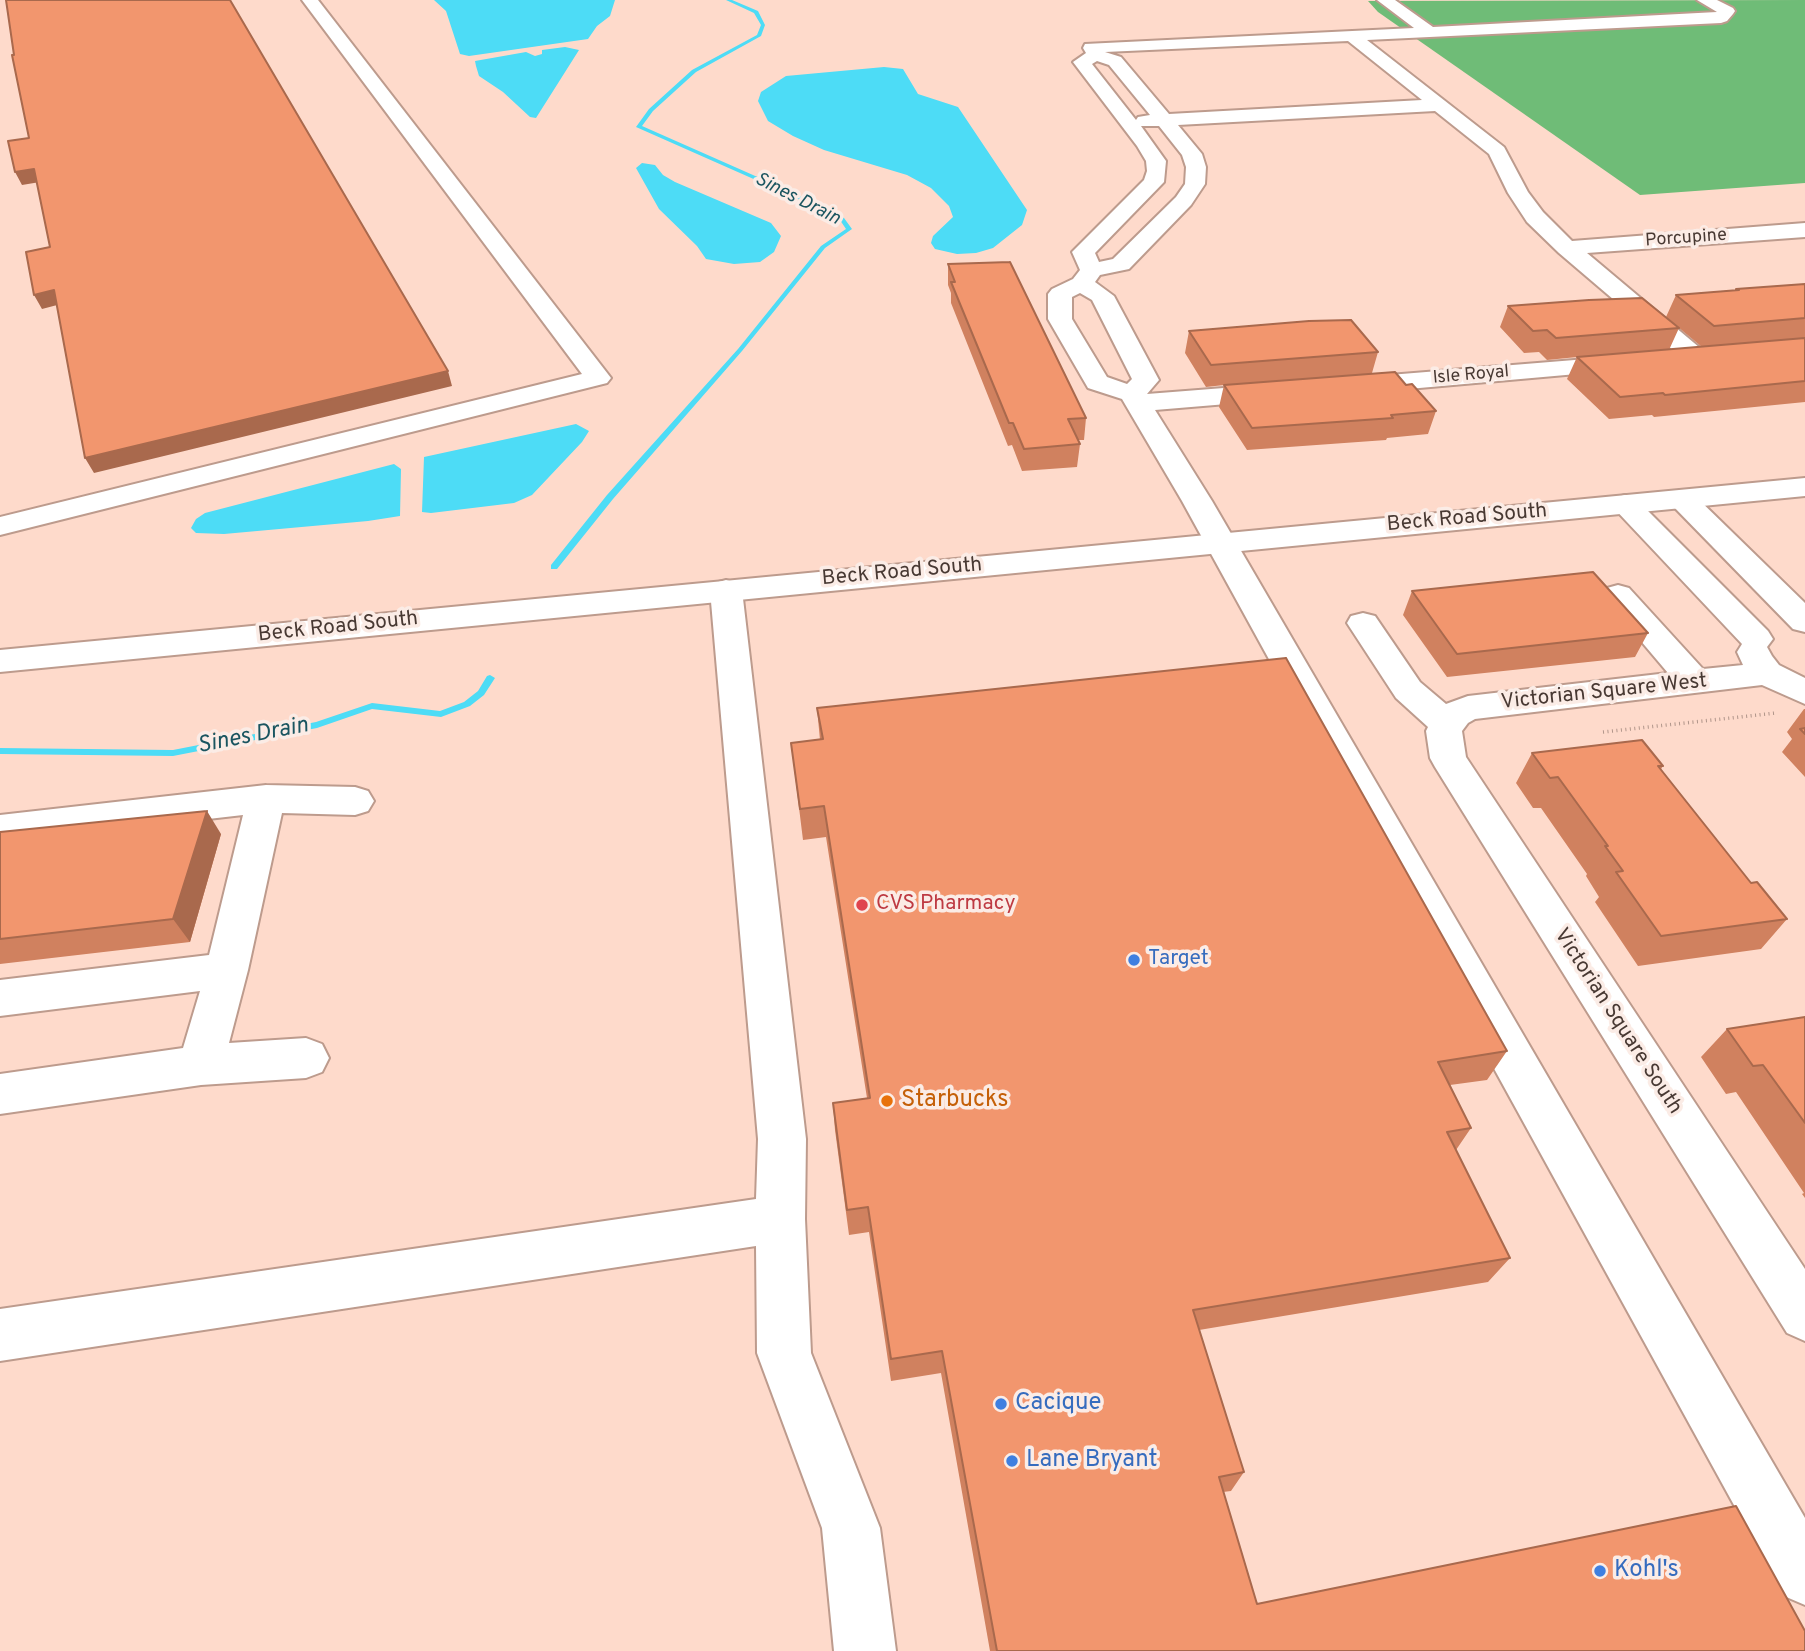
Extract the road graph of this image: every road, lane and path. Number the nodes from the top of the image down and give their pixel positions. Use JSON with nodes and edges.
{"nodes":[{"id":1,"x":310,"y":0,"type":"edge"},
{"id":2,"x":1385,"y":0,"type":"edge"},
{"id":3,"x":1705,"y":0,"type":"edge"},
{"id":4,"x":1565,"y":12,"type":"dead end"},
{"id":5,"x":1585,"y":24,"type":"junction"},
{"id":6,"x":1430,"y":32,"type":"junction"},
{"id":7,"x":1352,"y":36,"type":"junction"},
{"id":8,"x":1093,"y":52,"type":"junction"},
{"id":9,"x":1437,"y":105,"type":"junction"},
{"id":10,"x":1164,"y":121,"type":"junction"},
{"id":11,"x":1128,"y":122,"type":"junction"},
{"id":12,"x":1805,"y":230,"type":"edge"},
{"id":13,"x":1567,"y":248,"type":"junction"},
{"id":14,"x":1086,"y":277,"type":"junction"},
{"id":15,"x":1724,"y":356,"type":"edge"},
{"id":16,"x":1697,"y":358,"type":"junction"},
{"id":17,"x":1328,"y":388,"type":"edge"},
{"id":18,"x":1301,"y":390,"type":"edge"},
{"id":19,"x":1135,"y":399,"type":"junction"},
{"id":20,"x":1805,"y":487,"type":"edge"},
{"id":21,"x":1682,"y":499,"type":"junction"},
{"id":22,"x":1625,"y":504,"type":"junction"},
{"id":23,"x":0,"y":526,"type":"edge"},
{"id":24,"x":1222,"y":543,"type":"junction"},
{"id":25,"x":726,"y":590,"type":"junction"},
{"id":26,"x":1618,"y":595,"type":"edge"},
{"id":27,"x":1805,"y":622,"type":"edge"},
{"id":28,"x":1363,"y":623,"type":"dead end"},
{"id":29,"x":1805,"y":630,"type":"edge"},
{"id":30,"x":1756,"y":639,"type":"junction"},
{"id":31,"x":0,"y":661,"type":"edge"},
{"id":32,"x":1767,"y":673,"type":"junction"},
{"id":33,"x":1696,"y":683,"type":"junction"},
{"id":34,"x":1795,"y":702,"type":"edge"},
{"id":35,"x":1447,"y":724,"type":"junction"},
{"id":36,"x":1603,"y":732,"type":"dead end"},
{"id":37,"x":266,"y":799,"type":"junction"},
{"id":38,"x":355,"y":801,"type":"dead end"},
{"id":39,"x":0,"y":829,"type":"edge"},
{"id":40,"x":227,"y":970,"type":"junction"},
{"id":41,"x":0,"y":998,"type":"edge"},
{"id":42,"x":306,"y":1058,"type":"dead end"},
{"id":43,"x":201,"y":1065,"type":"junction"},
{"id":44,"x":0,"y":1094,"type":"edge"},
{"id":45,"x":780,"y":1219,"type":"junction"},
{"id":46,"x":1805,"y":1315,"type":"edge"},
{"id":47,"x":0,"y":1335,"type":"edge"},
{"id":48,"x":1805,"y":1575,"type":"edge"},
{"id":49,"x":865,"y":1651,"type":"edge"}],
"edges":[{"from":1,"to":23,"type":"street"},
{"from":2,"to":6,"type":"street"},
{"from":3,"to":5,"type":"street"},
{"from":4,"to":5,"type":"street"},
{"from":5,"to":6,"type":"street"},
{"from":6,"to":7,"type":"street"},
{"from":7,"to":8,"type":"street"},
{"from":7,"to":9,"type":"street"},
{"from":8,"to":10,"type":"street"},
{"from":8,"to":11,"type":"street"},
{"from":9,"to":10,"type":"street"},
{"from":9,"to":13,"type":"street"},
{"from":10,"to":11,"type":"street"},
{"from":10,"to":14,"type":"street"},
{"from":11,"to":14,"type":"street"},
{"from":12,"to":13,"type":"street","name":"Porcupine"},
{"from":13,"to":16,"type":"street"},
{"from":14,"to":19,"type":"street"},
{"from":14,"to":19,"type":"street"},
{"from":15,"to":16,"type":"street","name":"Isle Royal"},
{"from":16,"to":17,"type":"street","name":"Isle Royal"},
{"from":18,"to":19,"type":"street"},
{"from":19,"to":24,"type":"street"},
{"from":20,"to":21,"type":"street","name":"Beck Road South"},
{"from":21,"to":22,"type":"street","name":"Beck Road South"},
{"from":21,"to":27,"type":"street"},
{"from":22,"to":24,"type":"street","name":"Beck Road South"},
{"from":22,"to":30,"type":"street"},
{"from":24,"to":25,"type":"street","name":"Beck Road South"},
{"from":24,"to":48,"type":"street"},
{"from":25,"to":31,"type":"street","name":"Beck Road South"},
{"from":25,"to":45,"type":"street"},
{"from":26,"to":33,"type":"street"},
{"from":28,"to":35,"type":"street"},
{"from":29,"to":30,"type":"street"},
{"from":30,"to":32,"type":"street"},
{"from":32,"to":33,"type":"street","name":"Victorian Square West"},
{"from":32,"to":34,"type":"street"},
{"from":33,"to":35,"type":"street","name":"Victorian Square West"},
{"from":34,"to":36,"type":"path"},
{"from":35,"to":46,"type":"street","name":"Victorian Square South"},
{"from":37,"to":38,"type":"street"},
{"from":37,"to":39,"type":"street"},
{"from":37,"to":40,"type":"street"},
{"from":40,"to":41,"type":"street"},
{"from":40,"to":43,"type":"street"},
{"from":42,"to":43,"type":"street"},
{"from":43,"to":44,"type":"street"},
{"from":45,"to":47,"type":"street"},
{"from":45,"to":49,"type":"street"}]}
